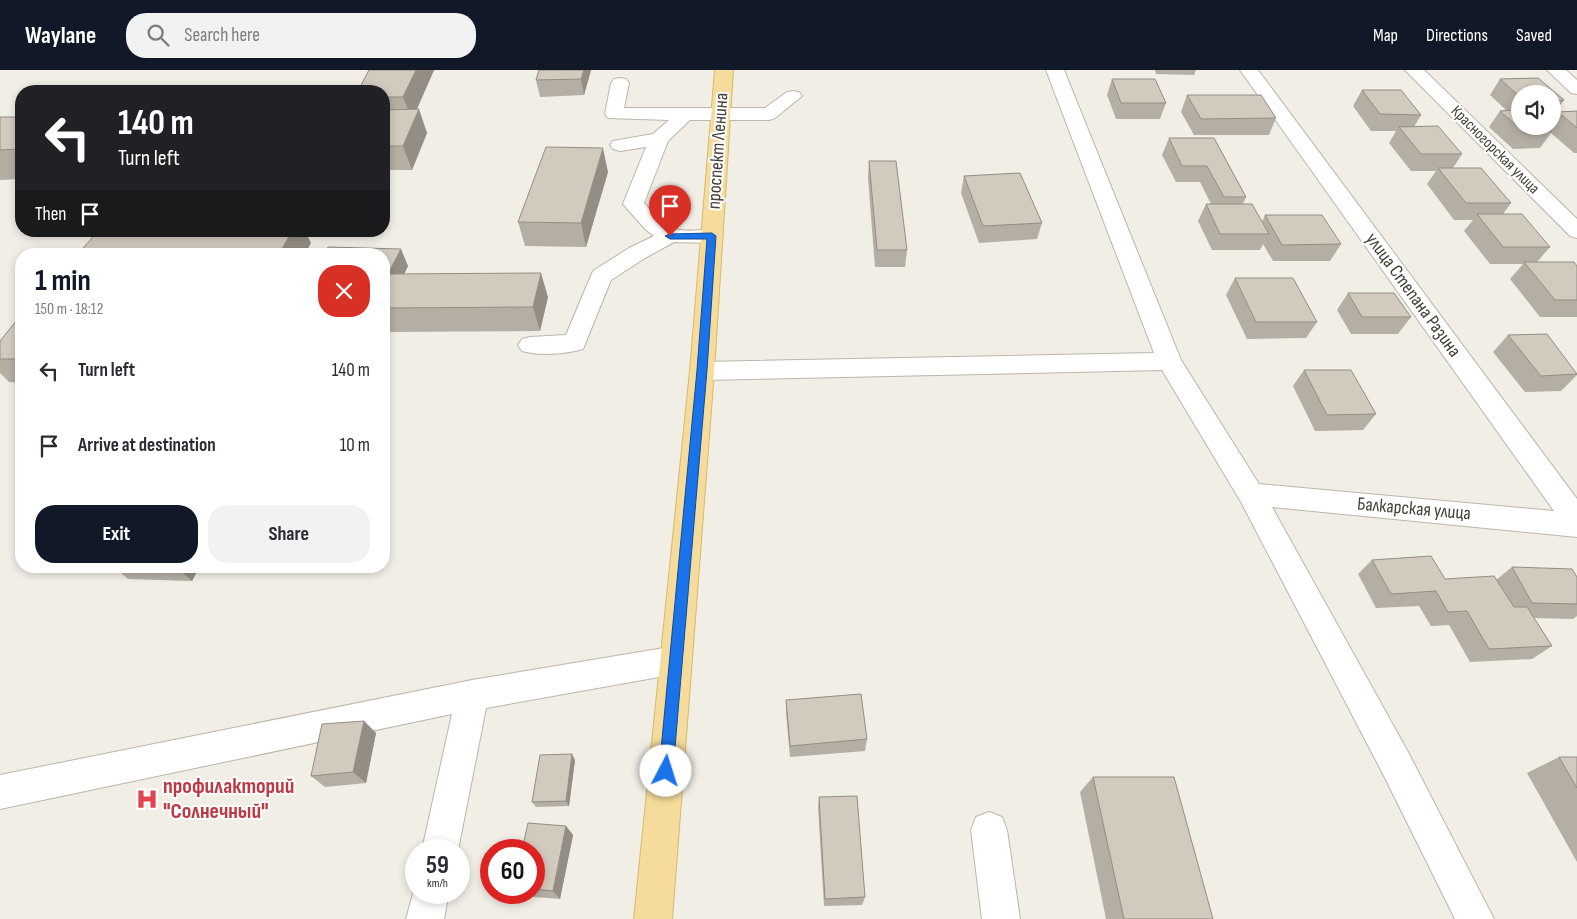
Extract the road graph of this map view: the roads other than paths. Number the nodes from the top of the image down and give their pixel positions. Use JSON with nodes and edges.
{"nodes":[{"id":1,"x":724,"y":70,"type":"edge"},
{"id":2,"x":1055,"y":70,"type":"edge"},
{"id":3,"x":1249,"y":70,"type":"edge"},
{"id":4,"x":1414,"y":70,"type":"edge"},
{"id":5,"x":1556,"y":70,"type":"edge"},
{"id":6,"x":620,"y":83,"type":"dead end"},
{"id":7,"x":1577,"y":89,"type":"edge"},
{"id":8,"x":793,"y":96,"type":"dead end"},
{"id":9,"x":684,"y":114,"type":"junction"},
{"id":10,"x":720,"y":115,"type":"junction"},
{"id":11,"x":659,"y":139,"type":"junction"},
{"id":12,"x":620,"y":146,"type":"dead end"},
{"id":13,"x":1577,"y":231,"type":"edge"},
{"id":14,"x":670,"y":236,"type":"junction"},
{"id":15,"x":712,"y":236,"type":"junction"},
{"id":16,"x":530,"y":345,"type":"dead end"},
{"id":17,"x":1169,"y":361,"type":"junction"},
{"id":18,"x":702,"y":370,"type":"junction"},
{"id":19,"x":1251,"y":494,"type":"junction"},
{"id":20,"x":1577,"y":523,"type":"edge"},
{"id":21,"x":676,"y":660,"type":"junction"},
{"id":22,"x":472,"y":695,"type":"junction"},
{"id":23,"x":0,"y":792,"type":"edge"},
{"id":24,"x":989,"y":830,"type":"dead end"},
{"id":25,"x":442,"y":839,"type":"edge"},
{"id":26,"x":428,"y":904,"type":"edge"},
{"id":27,"x":425,"y":919,"type":"edge"},
{"id":28,"x":653,"y":919,"type":"edge"},
{"id":29,"x":1001,"y":919,"type":"edge"},
{"id":30,"x":1475,"y":919,"type":"edge"}],
"edges":[{"from":1,"to":10,"type":"main road","name":"проспект Ленина"},
{"from":2,"to":17,"type":"street"},
{"from":3,"to":20,"type":"street","name":"улица Степана Разина"},
{"from":4,"to":13,"type":"street","name":"Красногорская улица"},
{"from":5,"to":7,"type":"street"},
{"from":6,"to":9,"type":"street"},
{"from":8,"to":10,"type":"street"},
{"from":9,"to":10,"type":"street"},
{"from":9,"to":11,"type":"street"},
{"from":10,"to":15,"type":"main road","name":"проспект Ленина"},
{"from":11,"to":12,"type":"street"},
{"from":11,"to":14,"type":"street"},
{"from":14,"to":15,"type":"street"},
{"from":14,"to":16,"type":"street"},
{"from":15,"to":18,"type":"main road","name":"проспект Ленина"},
{"from":17,"to":18,"type":"street"},
{"from":17,"to":19,"type":"street"},
{"from":18,"to":21,"type":"main road","name":"проспект Ленина"},
{"from":19,"to":20,"type":"street","name":"Балкарская улица"},
{"from":19,"to":30,"type":"street"},
{"from":21,"to":22,"type":"street"},
{"from":21,"to":28,"type":"main road","name":"проспект Ленина"},
{"from":22,"to":23,"type":"street"},
{"from":22,"to":25,"type":"street"},
{"from":24,"to":29,"type":"street"},
{"from":26,"to":27,"type":"street"}]}
